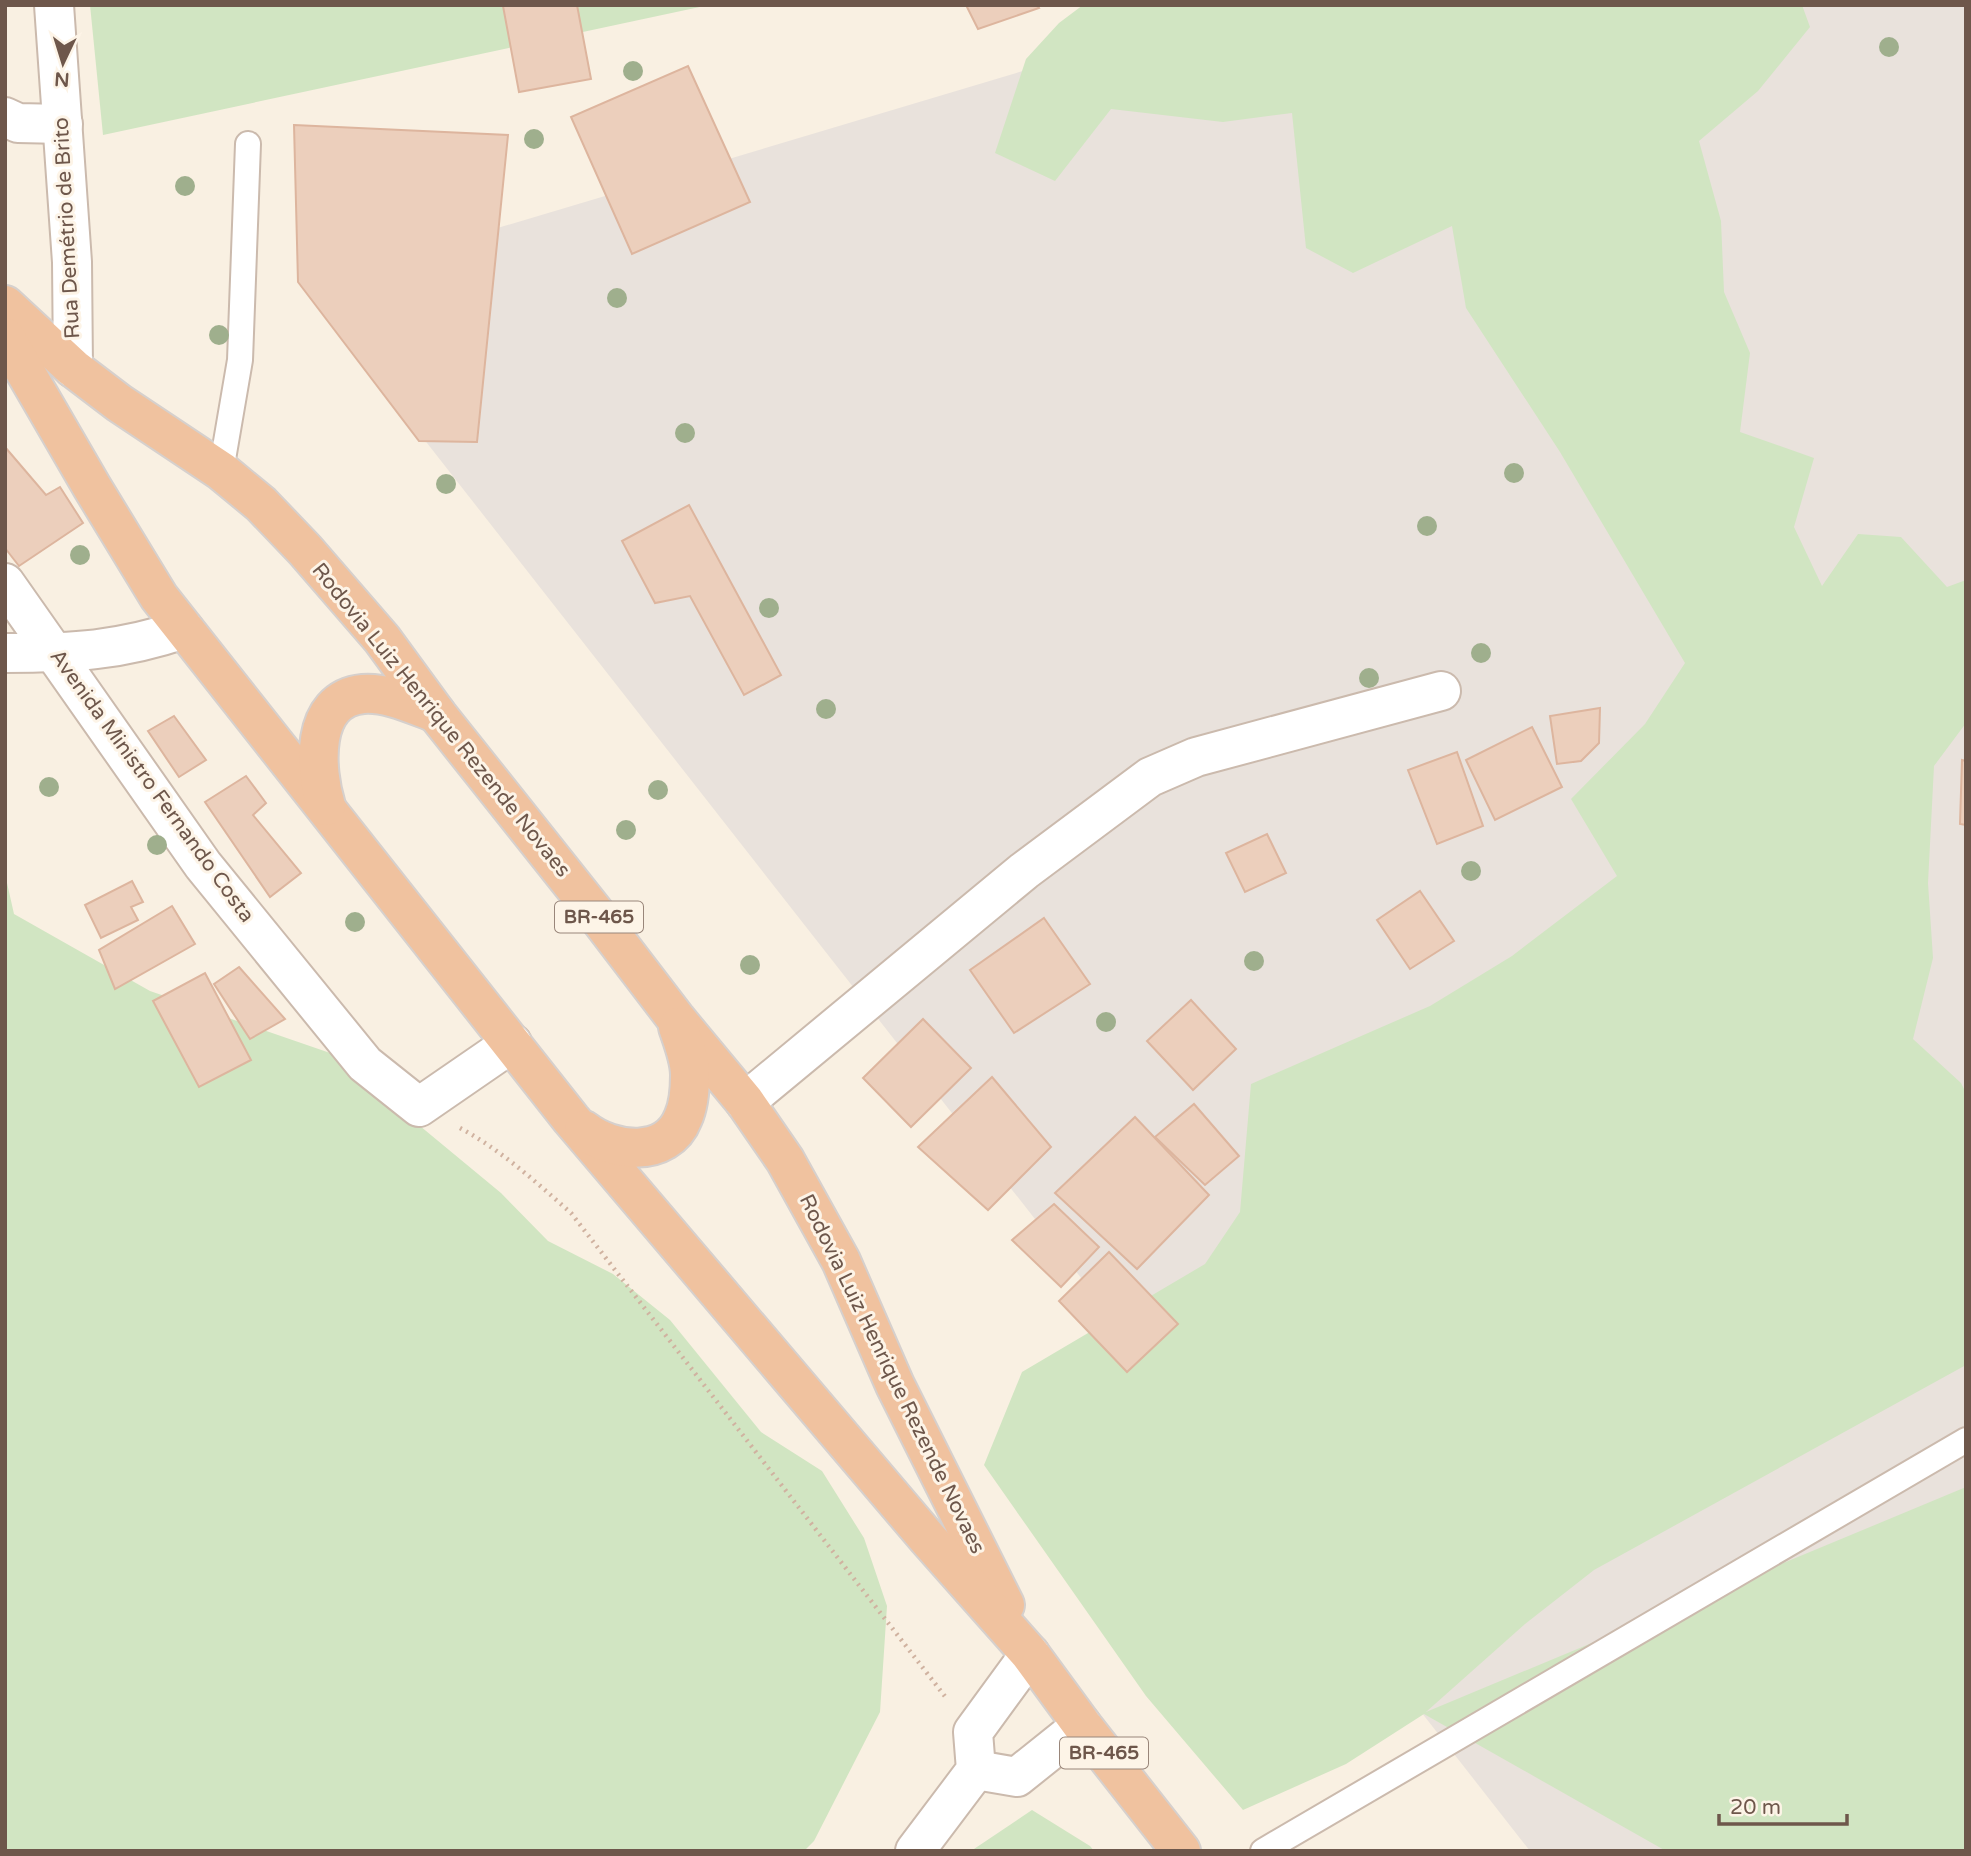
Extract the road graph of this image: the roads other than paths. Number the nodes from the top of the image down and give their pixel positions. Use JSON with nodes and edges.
{"nodes":[{"id":1,"x":54,"y":5,"type":"edge"},
{"id":2,"x":5,"y":117,"type":"edge"},
{"id":3,"x":63,"y":124,"type":"junction"},
{"id":4,"x":248,"y":144,"type":"dead end"},
{"id":5,"x":5,"y":305,"type":"edge"},
{"id":6,"x":5,"y":337,"type":"edge"},
{"id":7,"x":73,"y":368,"type":"junction"},
{"id":8,"x":221,"y":471,"type":"junction"},
{"id":9,"x":5,"y":583,"type":"edge"},
{"id":10,"x":184,"y":629,"type":"junction"},
{"id":11,"x":5,"y":653,"type":"edge"},
{"id":12,"x":56,"y":653,"type":"junction"},
{"id":13,"x":1441,"y":691,"type":"dead end"},
{"id":14,"x":436,"y":713,"type":"junction"},
{"id":15,"x":329,"y":813,"type":"junction"},
{"id":16,"x":677,"y":1020,"type":"junction"},
{"id":17,"x":512,"y":1043,"type":"junction"},
{"id":18,"x":746,"y":1102,"type":"junction"},
{"id":19,"x":571,"y":1119,"type":"junction"},
{"id":20,"x":1966,"y":1440,"type":"edge"},
{"id":21,"x":1030,"y":1654,"type":"junction"},
{"id":22,"x":1082,"y":1725,"type":"junction"},
{"id":23,"x":976,"y":1770,"type":"junction"},
{"id":24,"x":915,"y":1851,"type":"edge"},
{"id":25,"x":1181,"y":1851,"type":"edge"},
{"id":26,"x":1263,"y":1851,"type":"edge"}],
"edges":[{"from":1,"to":3,"type":"street","name":"Rua Demétrio de Brito"},
{"from":2,"to":3,"type":"street"},
{"from":3,"to":7,"type":"street","name":"Rua Demétrio de Brito"},
{"from":4,"to":8,"type":"lane"},
{"from":5,"to":7,"type":"highway","name":"Rodovia Luiz Henrique Rezende Novaes","number":"BR-465"},
{"from":6,"to":10,"type":"highway","name":"Rodovia Luiz Henrique Rezende Novaes","number":"BR-465"},
{"from":7,"to":8,"type":"highway","name":"Rodovia Luiz Henrique Rezende Novaes","number":"BR-465"},
{"from":8,"to":14,"type":"highway","name":"Rodovia Luiz Henrique Rezende Novaes","number":"BR-465"},
{"from":9,"to":12,"type":"street","name":"Avenida Ministro Fernando Costa"},
{"from":10,"to":12,"type":"street"},
{"from":10,"to":15,"type":"highway","name":"Rodovia Luiz Henrique Rezende Novaes","number":"BR-465"},
{"from":11,"to":12,"type":"street"},
{"from":12,"to":17,"type":"street","name":"Avenida Ministro Fernando Costa"},
{"from":13,"to":18,"type":"street"},
{"from":14,"to":15,"type":"highway"},
{"from":14,"to":16,"type":"highway","name":"Rodovia Luiz Henrique Rezende Novaes","number":"BR-465"},
{"from":15,"to":17,"type":"highway","name":"Rodovia Luiz Henrique Rezende Novaes","number":"BR-465"},
{"from":16,"to":18,"type":"highway","name":"Rodovia Luiz Henrique Rezende Novaes","number":"BR-465"},
{"from":16,"to":19,"type":"highway"},
{"from":17,"to":19,"type":"highway","name":"Rodovia Luiz Henrique Rezende Novaes","number":"BR-465"},
{"from":18,"to":21,"type":"highway","name":"Rodovia Luiz Henrique Rezende Novaes","number":"BR-465"},
{"from":19,"to":21,"type":"highway","name":"Rodovia Luiz Henrique Rezende Novaes","number":"BR-465"},
{"from":20,"to":26,"type":"lane"},
{"from":21,"to":22,"type":"highway","name":"Rodovia Luiz Henrique Rezende Novaes","number":"BR-465"},
{"from":21,"to":23,"type":"street"},
{"from":22,"to":23,"type":"street"},
{"from":22,"to":25,"type":"highway","name":"Rodovia Luiz Henrique Rezende Novaes","number":"BR-465"},
{"from":23,"to":24,"type":"street"}]}
